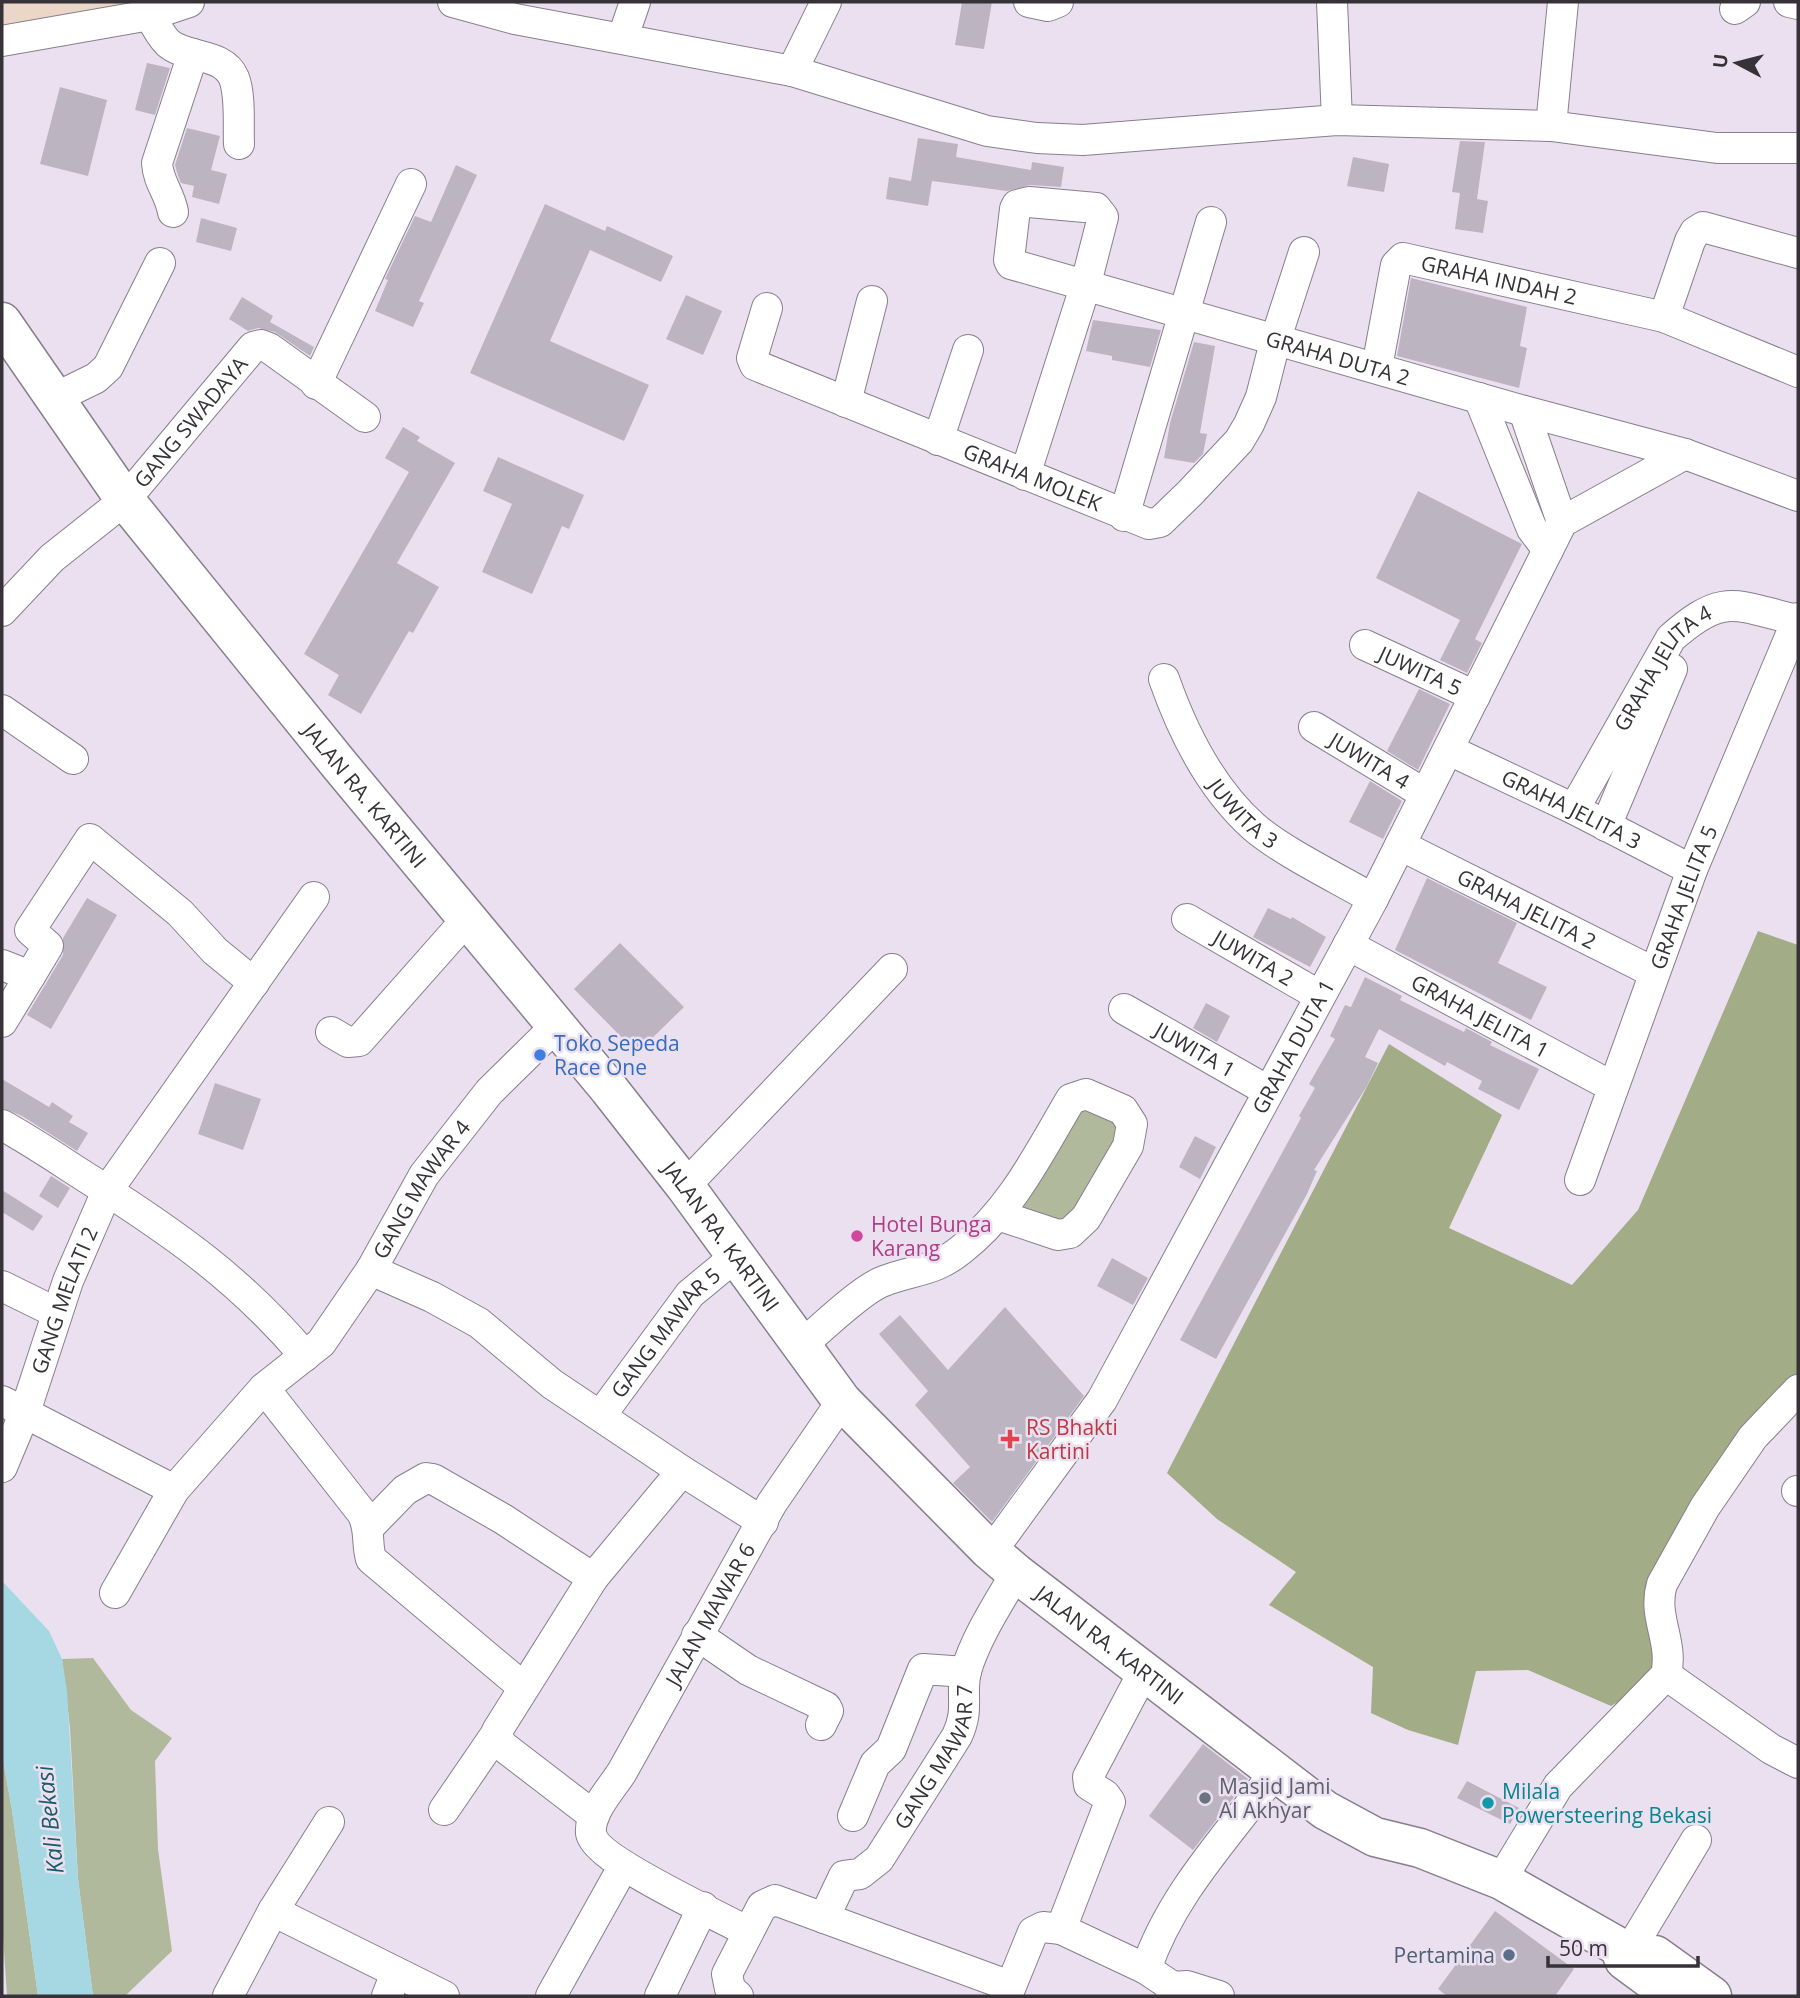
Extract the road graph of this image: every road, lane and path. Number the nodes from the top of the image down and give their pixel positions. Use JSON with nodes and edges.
{"nodes":[{"id":1,"x":188,"y":2,"type":"edge"},
{"id":2,"x":453,"y":2,"type":"edge"},
{"id":3,"x":635,"y":2,"type":"edge"},
{"id":4,"x":826,"y":2,"type":"edge"},
{"id":5,"x":1029,"y":2,"type":"edge"},
{"id":6,"x":1058,"y":2,"type":"edge"},
{"id":7,"x":1332,"y":2,"type":"edge"},
{"id":8,"x":1563,"y":2,"type":"edge"},
{"id":9,"x":1789,"y":2,"type":"edge"},
{"id":10,"x":1798,"y":4,"type":"edge"},
{"id":11,"x":150,"y":15,"type":"junction"},
{"id":12,"x":623,"y":37,"type":"junction"},
{"id":13,"x":2,"y":41,"type":"edge"},
{"id":14,"x":192,"y":54,"type":"junction"},
{"id":15,"x":792,"y":71,"type":"junction"},
{"id":16,"x":1337,"y":120,"type":"junction"},
{"id":17,"x":1551,"y":126,"type":"junction"},
{"id":18,"x":239,"y":144,"type":"dead end"},
{"id":19,"x":1798,"y":148,"type":"edge"},
{"id":20,"x":411,"y":184,"type":"dead end"},
{"id":21,"x":173,"y":212,"type":"dead end"},
{"id":22,"x":1211,"y":222,"type":"dead end"},
{"id":23,"x":1796,"y":251,"type":"edge"},
{"id":24,"x":1304,"y":252,"type":"dead end"},
{"id":25,"x":160,"y":263,"type":"dead end"},
{"id":26,"x":1085,"y":287,"type":"junction"},
{"id":27,"x":872,"y":302,"type":"dead end"},
{"id":28,"x":767,"y":308,"type":"dead end"},
{"id":29,"x":1185,"y":312,"type":"junction"},
{"id":30,"x":1664,"y":317,"type":"junction"},
{"id":31,"x":2,"y":323,"type":"edge"},
{"id":32,"x":1276,"y":338,"type":"junction"},
{"id":33,"x":968,"y":350,"type":"dead end"},
{"id":34,"x":1377,"y":367,"type":"junction"},
{"id":35,"x":1798,"y":372,"type":"edge"},
{"id":36,"x":317,"y":384,"type":"junction"},
{"id":37,"x":1479,"y":398,"type":"junction"},
{"id":38,"x":53,"y":399,"type":"junction"},
{"id":39,"x":846,"y":402,"type":"junction"},
{"id":40,"x":1524,"y":411,"type":"junction"},
{"id":41,"x":365,"y":417,"type":"dead end"},
{"id":42,"x":938,"y":440,"type":"junction"},
{"id":43,"x":1685,"y":454,"type":"junction"},
{"id":44,"x":1025,"y":475,"type":"junction"},
{"id":45,"x":1798,"y":496,"type":"edge"},
{"id":46,"x":125,"y":500,"type":"junction"},
{"id":47,"x":1124,"y":516,"type":"junction"},
{"id":48,"x":1562,"y":522,"type":"junction"},
{"id":49,"x":1548,"y":550,"type":"junction"},
{"id":50,"x":2,"y":611,"type":"edge"},
{"id":51,"x":1694,"y":618,"type":"junction"},
{"id":52,"x":1798,"y":619,"type":"edge"},
{"id":53,"x":1365,"y":645,"type":"dead end"},
{"id":54,"x":1164,"y":678,"type":"dead end"},
{"id":55,"x":1475,"y":696,"type":"junction"},
{"id":56,"x":2,"y":710,"type":"edge"},
{"id":57,"x":1314,"y":727,"type":"dead end"},
{"id":58,"x":1449,"y":750,"type":"junction"},
{"id":59,"x":73,"y":760,"type":"dead end"},
{"id":60,"x":1425,"y":794,"type":"junction"},
{"id":61,"x":1574,"y":809,"type":"junction"},
{"id":62,"x":1606,"y":826,"type":"junction"},
{"id":63,"x":1401,"y":845,"type":"junction"},
{"id":64,"x":1692,"y":870,"type":"junction"},
{"id":65,"x":314,"y":897,"type":"dead end"},
{"id":66,"x":1373,"y":899,"type":"junction"},
{"id":67,"x":467,"y":919,"type":"junction"},
{"id":68,"x":1187,"y":919,"type":"dead end"},
{"id":69,"x":1348,"y":946,"type":"junction"},
{"id":70,"x":2,"y":965,"type":"edge"},
{"id":71,"x":892,"y":969,"type":"dead end"},
{"id":72,"x":1653,"y":972,"type":"junction"},
{"id":73,"x":30,"y":976,"type":"junction"},
{"id":74,"x":254,"y":983,"type":"junction"},
{"id":75,"x":1320,"y":996,"type":"junction"},
{"id":76,"x":1125,"y":1009,"type":"dead end"},
{"id":77,"x":2,"y":1022,"type":"edge"},
{"id":78,"x":552,"y":1030,"type":"junction"},
{"id":79,"x":331,"y":1032,"type":"dead end"},
{"id":80,"x":1613,"y":1087,"type":"junction"},
{"id":81,"x":1268,"y":1091,"type":"junction"},
{"id":82,"x":2,"y":1125,"type":"edge"},
{"id":83,"x":1580,"y":1180,"type":"dead end"},
{"id":84,"x":685,"y":1186,"type":"junction"},
{"id":85,"x":107,"y":1191,"type":"junction"},
{"id":86,"x":998,"y":1215,"type":"junction"},
{"id":87,"x":736,"y":1256,"type":"junction"},
{"id":88,"x":371,"y":1270,"type":"junction"},
{"id":89,"x":2,"y":1286,"type":"edge"},
{"id":90,"x":57,"y":1313,"type":"junction"},
{"id":91,"x":800,"y":1346,"type":"junction"},
{"id":92,"x":305,"y":1356,"type":"junction"},
{"id":93,"x":264,"y":1388,"type":"junction"},
{"id":94,"x":1798,"y":1390,"type":"edge"},
{"id":95,"x":842,"y":1401,"type":"junction"},
{"id":96,"x":14,"y":1406,"type":"edge"},
{"id":97,"x":601,"y":1415,"type":"junction"},
{"id":98,"x":2,"y":1467,"type":"edge"},
{"id":99,"x":681,"y":1471,"type":"junction"},
{"id":100,"x":174,"y":1490,"type":"junction"},
{"id":101,"x":763,"y":1522,"type":"junction"},
{"id":102,"x":369,"y":1527,"type":"junction"},
{"id":103,"x":1003,"y":1563,"type":"junction"},
{"id":104,"x":593,"y":1578,"type":"junction"},
{"id":105,"x":116,"y":1593,"type":"dead end"},
{"id":106,"x":697,"y":1635,"type":"junction"},
{"id":107,"x":1144,"y":1671,"type":"junction"},
{"id":108,"x":966,"y":1672,"type":"junction"},
{"id":109,"x":1666,"y":1675,"type":"junction"},
{"id":110,"x":523,"y":1686,"type":"junction"},
{"id":111,"x":821,"y":1726,"type":"dead end"},
{"id":112,"x":496,"y":1734,"type":"junction"},
{"id":113,"x":1798,"y":1763,"type":"edge"},
{"id":114,"x":1275,"y":1772,"type":"junction"},
{"id":115,"x":444,"y":1810,"type":"dead end"},
{"id":116,"x":853,"y":1816,"type":"dead end"},
{"id":117,"x":329,"y":1822,"type":"dead end"},
{"id":118,"x":593,"y":1825,"type":"junction"},
{"id":119,"x":1696,"y":1840,"type":"dead end"},
{"id":120,"x":624,"y":1867,"type":"junction"},
{"id":121,"x":1501,"y":1880,"type":"junction"},
{"id":122,"x":703,"y":1907,"type":"junction"},
{"id":123,"x":273,"y":1911,"type":"junction"},
{"id":124,"x":824,"y":1917,"type":"junction"},
{"id":125,"x":1061,"y":1929,"type":"junction"},
{"id":126,"x":747,"y":1932,"type":"junction"},
{"id":127,"x":1627,"y":1950,"type":"junction"},
{"id":128,"x":1146,"y":1969,"type":"junction"},
{"id":129,"x":391,"y":1984,"type":"edge"},
{"id":130,"x":1008,"y":1991,"type":"edge"},
{"id":131,"x":1172,"y":1992,"type":"edge"},
{"id":132,"x":236,"y":1994,"type":"edge"},
{"id":133,"x":444,"y":1996,"type":"edge"},
{"id":134,"x":551,"y":1996,"type":"edge"},
{"id":135,"x":660,"y":1996,"type":"edge"},
{"id":136,"x":738,"y":1996,"type":"edge"},
{"id":137,"x":1219,"y":1996,"type":"edge"},
{"id":138,"x":1673,"y":1996,"type":"edge"},
{"id":139,"x":1713,"y":1996,"type":"edge"}],
"edges":[{"from":1,"to":11,"type":"street"},
{"from":2,"to":12,"type":"street"},
{"from":3,"to":12,"type":"street"},
{"from":4,"to":15,"type":"street"},
{"from":5,"to":6,"type":"street"},
{"from":7,"to":16,"type":"street"},
{"from":8,"to":17,"type":"street"},
{"from":9,"to":10,"type":"street"},
{"from":11,"to":13,"type":"street"},
{"from":11,"to":14,"type":"street"},
{"from":12,"to":15,"type":"street"},
{"from":14,"to":18,"type":"street"},
{"from":14,"to":21,"type":"street"},
{"from":15,"to":16,"type":"street"},
{"from":16,"to":17,"type":"street"},
{"from":17,"to":19,"type":"street"},
{"from":20,"to":36,"type":"street"},
{"from":22,"to":29,"type":"street"},
{"from":23,"to":30,"type":"street"},
{"from":24,"to":32,"type":"street"},
{"from":25,"to":38,"type":"street"},
{"from":26,"to":26,"type":"street","name":"GRAHA DUTA 2"},
{"from":26,"to":29,"type":"street","name":"GRAHA DUTA 2"},
{"from":26,"to":44,"type":"street"},
{"from":27,"to":39,"type":"street"},
{"from":28,"to":39,"type":"street","name":"GRAHA MOLEK"},
{"from":29,"to":32,"type":"street","name":"GRAHA DUTA 2"},
{"from":29,"to":47,"type":"street"},
{"from":30,"to":34,"type":"street","name":"GRAHA INDAH 2"},
{"from":30,"to":35,"type":"street","name":"GRAHA INDAH 2"},
{"from":31,"to":38,"type":"main road","name":"JALAN RA. KARTINI"},
{"from":32,"to":34,"type":"street","name":"GRAHA DUTA 2"},
{"from":32,"to":47,"type":"street","name":"GRAHA MOLEK"},
{"from":33,"to":42,"type":"street"},
{"from":34,"to":37,"type":"street","name":"GRAHA DUTA 2"},
{"from":36,"to":41,"type":"street"},
{"from":36,"to":46,"type":"street","name":"GANG SWADAYA"},
{"from":37,"to":40,"type":"street","name":"GRAHA DUTA 2"},
{"from":37,"to":49,"type":"street"},
{"from":38,"to":46,"type":"main road","name":"JALAN RA. KARTINI"},
{"from":39,"to":42,"type":"street","name":"GRAHA MOLEK"},
{"from":40,"to":43,"type":"street","name":"GRAHA DUTA 2"},
{"from":40,"to":48,"type":"street"},
{"from":42,"to":44,"type":"street","name":"GRAHA MOLEK"},
{"from":43,"to":45,"type":"street","name":"GRAHA DUTA 2"},
{"from":43,"to":48,"type":"street"},
{"from":44,"to":47,"type":"street","name":"GRAHA MOLEK"},
{"from":46,"to":50,"type":"street","name":"GANG SWADAYA"},
{"from":46,"to":67,"type":"main road","name":"JALAN RA. KARTINI"},
{"from":48,"to":49,"type":"street","name":"GRAHA DUTA 1"},
{"from":49,"to":55,"type":"street","name":"GRAHA DUTA 1"},
{"from":51,"to":52,"type":"street","name":"GRAHA JELITA 4"},
{"from":51,"to":61,"type":"street","name":"GRAHA JELITA 4"},
{"from":51,"to":62,"type":"street"},
{"from":52,"to":64,"type":"street","name":"GRAHA JELITA 5"},
{"from":53,"to":55,"type":"street","name":"JUWITA 5"},
{"from":54,"to":66,"type":"street","name":"JUWITA 3"},
{"from":55,"to":58,"type":"street","name":"GRAHA DUTA 1"},
{"from":56,"to":59,"type":"street"},
{"from":57,"to":60,"type":"street","name":"JUWITA 4"},
{"from":58,"to":60,"type":"street","name":"GRAHA DUTA 1"},
{"from":58,"to":61,"type":"street","name":"GRAHA JELITA 3"},
{"from":60,"to":63,"type":"street","name":"GRAHA DUTA 1"},
{"from":61,"to":62,"type":"street","name":"GRAHA JELITA 3"},
{"from":62,"to":64,"type":"street","name":"GRAHA JELITA 3"},
{"from":63,"to":66,"type":"street","name":"GRAHA DUTA 1"},
{"from":63,"to":72,"type":"street","name":"GRAHA JELITA 2"},
{"from":64,"to":72,"type":"street","name":"GRAHA JELITA 5"},
{"from":65,"to":74,"type":"street","name":"GANG MELATI 2"},
{"from":66,"to":69,"type":"street","name":"GRAHA DUTA 1"},
{"from":67,"to":78,"type":"main road","name":"JALAN RA. KARTINI"},
{"from":67,"to":79,"type":"street"},
{"from":68,"to":75,"type":"street","name":"JUWITA 2"},
{"from":69,"to":75,"type":"street","name":"GRAHA DUTA 1"},
{"from":69,"to":80,"type":"street","name":"GRAHA JELITA 1"},
{"from":70,"to":73,"type":"street"},
{"from":71,"to":84,"type":"street"},
{"from":72,"to":80,"type":"street","name":"GRAHA JELITA 5"},
{"from":73,"to":74,"type":"street"},
{"from":73,"to":77,"type":"street"},
{"from":74,"to":85,"type":"street","name":"GANG MELATI 2"},
{"from":75,"to":81,"type":"street","name":"GRAHA DUTA 1"},
{"from":76,"to":81,"type":"street","name":"JUWITA 1"},
{"from":78,"to":84,"type":"main road","name":"JALAN RA. KARTINI"},
{"from":78,"to":88,"type":"street","name":"GANG MAWAR 4"},
{"from":80,"to":83,"type":"street","name":"GRAHA JELITA 5"},
{"from":81,"to":103,"type":"street","name":"GRAHA DUTA 1"},
{"from":82,"to":85,"type":"street"},
{"from":84,"to":87,"type":"main road","name":"JALAN RA. KARTINI"},
{"from":85,"to":90,"type":"street","name":"GANG MELATI 2"},
{"from":85,"to":92,"type":"street"},
{"from":86,"to":86,"type":"street"},
{"from":86,"to":91,"type":"street"},
{"from":87,"to":91,"type":"main road","name":"JALAN RA. KARTINI"},
{"from":87,"to":97,"type":"street","name":"GANG MAWAR 5"},
{"from":88,"to":92,"type":"street","name":"GANG MAWAR 4"},
{"from":88,"to":97,"type":"street"},
{"from":89,"to":90,"type":"street"},
{"from":90,"to":96,"type":"street","name":"GANG MELATI 2"},
{"from":91,"to":95,"type":"main road","name":"JALAN RA. KARTINI"},
{"from":92,"to":93,"type":"street","name":"GANG MAWAR 4"},
{"from":93,"to":100,"type":"street","name":"GANG MAWAR 4"},
{"from":93,"to":102,"type":"street"},
{"from":94,"to":109,"type":"street"},
{"from":95,"to":101,"type":"street","name":"JALAN MAWAR 6"},
{"from":95,"to":103,"type":"main road","name":"JALAN RA. KARTINI"},
{"from":96,"to":98,"type":"street","name":"GANG MELATI 2"},
{"from":96,"to":100,"type":"street"},
{"from":97,"to":99,"type":"street"},
{"from":99,"to":101,"type":"street"},
{"from":99,"to":104,"type":"street"},
{"from":100,"to":105,"type":"street","name":"GANG MAWAR 4"},
{"from":101,"to":106,"type":"street","name":"JALAN MAWAR 6"},
{"from":102,"to":104,"type":"street"},
{"from":102,"to":110,"type":"street"},
{"from":103,"to":107,"type":"main road","name":"JALAN RA. KARTINI"},
{"from":103,"to":108,"type":"street","name":"GANG MAWAR 7"},
{"from":104,"to":110,"type":"street"},
{"from":106,"to":111,"type":"street"},
{"from":106,"to":118,"type":"street","name":"JALAN MAWAR 6"},
{"from":107,"to":114,"type":"main road","name":"JALAN RA. KARTINI"},
{"from":107,"to":125,"type":"street"},
{"from":108,"to":116,"type":"street"},
{"from":108,"to":124,"type":"street","name":"GANG MAWAR 7"},
{"from":109,"to":113,"type":"street"},
{"from":109,"to":121,"type":"street"},
{"from":110,"to":112,"type":"street"},
{"from":112,"to":115,"type":"street"},
{"from":112,"to":118,"type":"street"},
{"from":114,"to":121,"type":"main road","name":"JALAN RA. KARTINI"},
{"from":114,"to":128,"type":"street"},
{"from":117,"to":123,"type":"street"},
{"from":118,"to":120,"type":"street"},
{"from":119,"to":127,"type":"street"},
{"from":120,"to":122,"type":"street"},
{"from":120,"to":134,"type":"street"},
{"from":121,"to":127,"type":"main road","name":"JALAN RA. KARTINI"},
{"from":122,"to":126,"type":"street"},
{"from":122,"to":135,"type":"street"},
{"from":123,"to":129,"type":"street"},
{"from":123,"to":132,"type":"street"},
{"from":124,"to":126,"type":"street"},
{"from":124,"to":130,"type":"street"},
{"from":125,"to":128,"type":"street"},
{"from":125,"to":130,"type":"street"},
{"from":126,"to":136,"type":"street"},
{"from":127,"to":138,"type":"main road","name":"JALAN RA. KARTINI"},
{"from":127,"to":139,"type":"main road","name":"JALAN RA. KARTINI"},
{"from":128,"to":131,"type":"street"},
{"from":129,"to":133,"type":"street"},
{"from":131,"to":137,"type":"street"}]}
